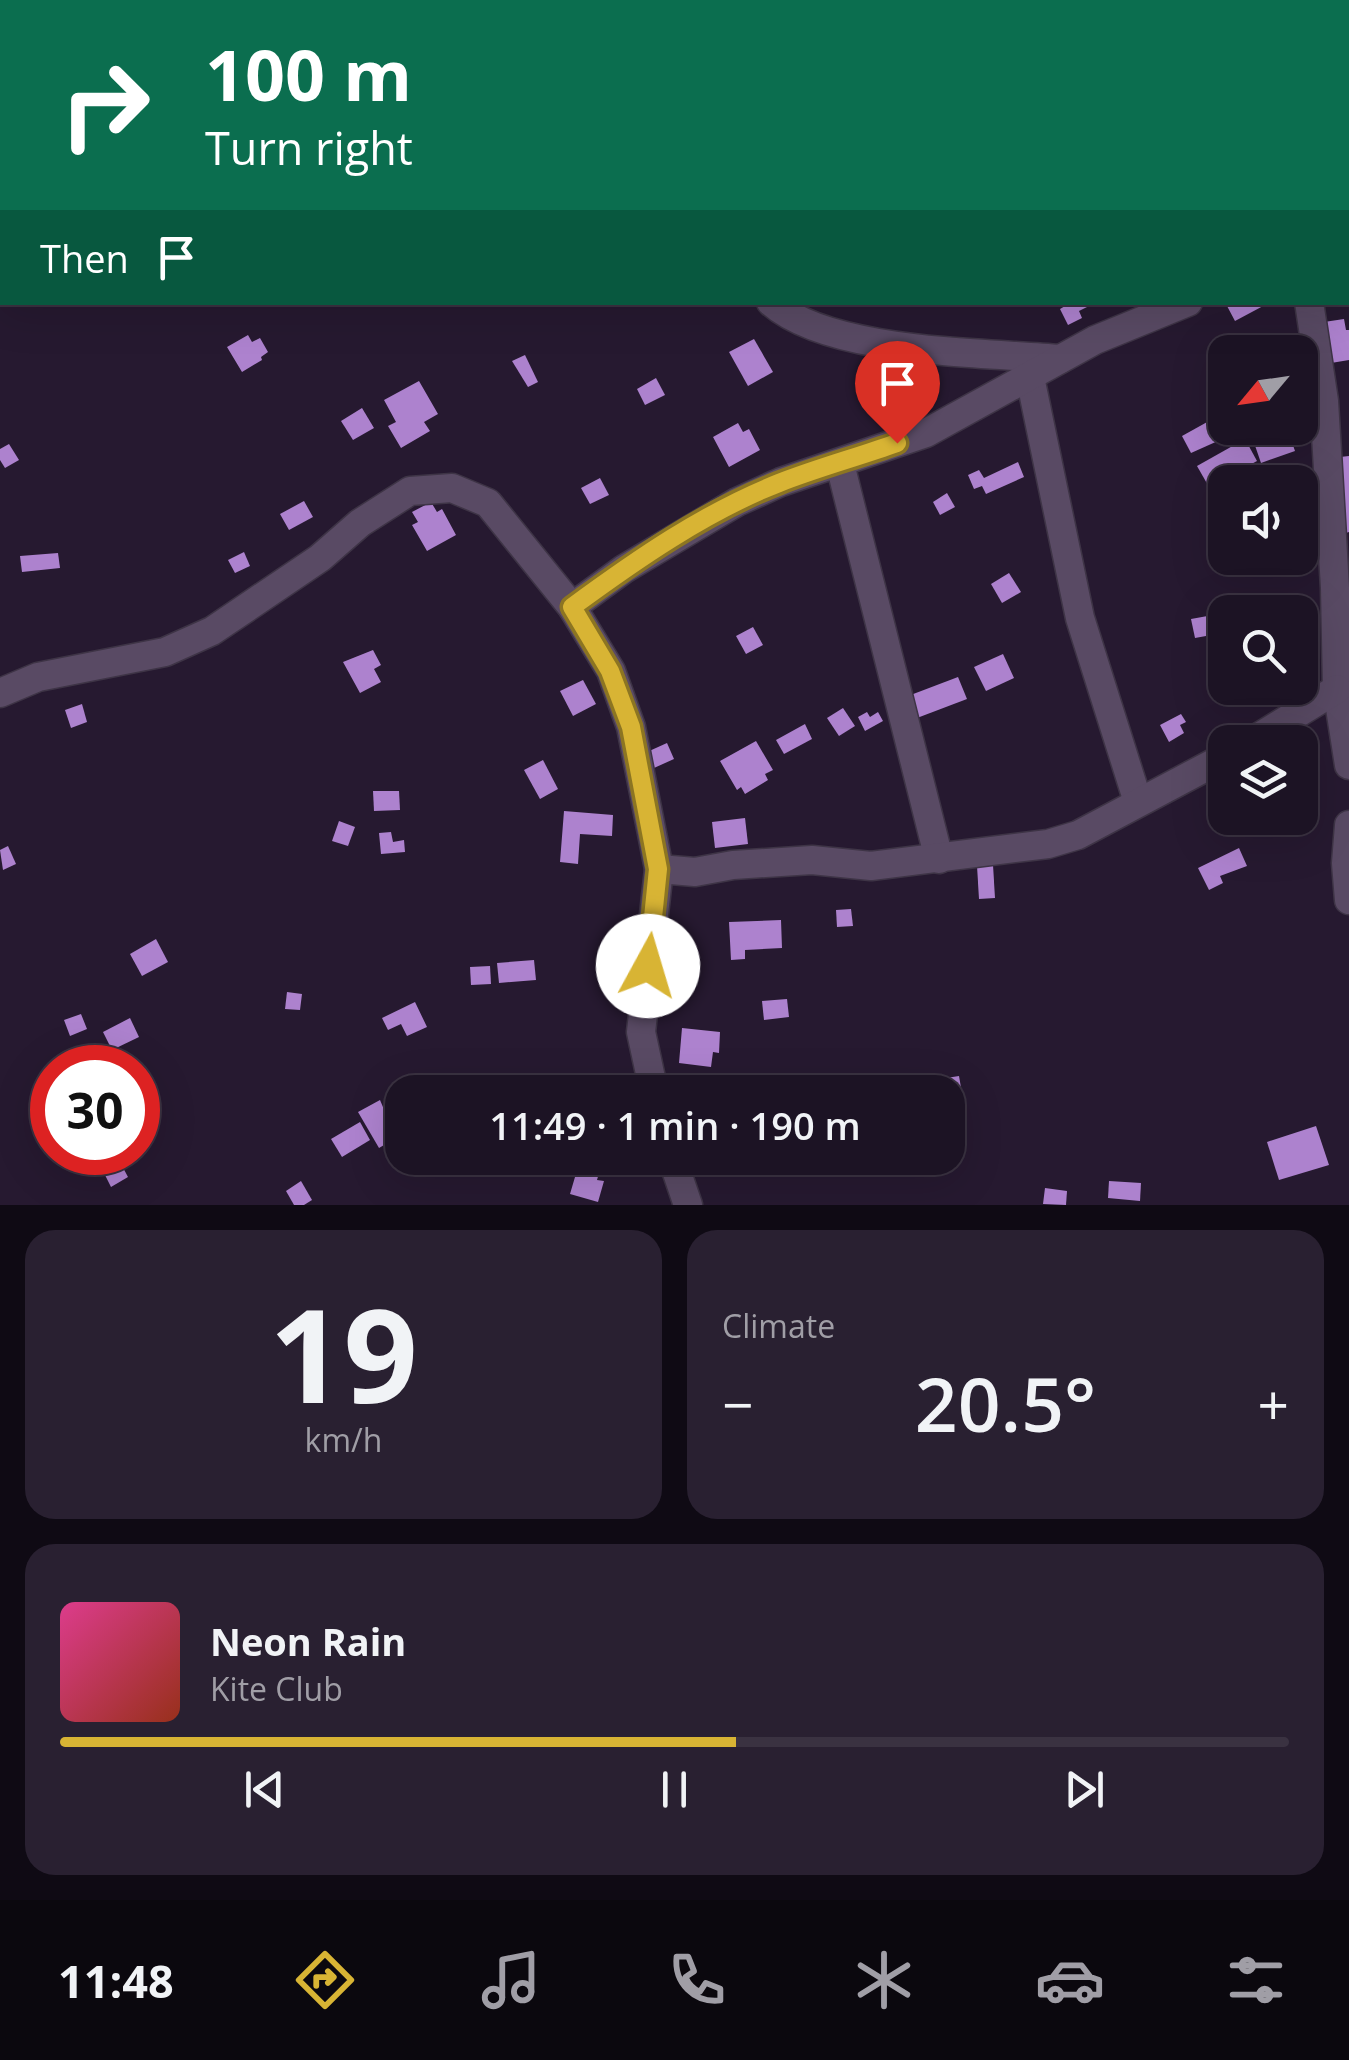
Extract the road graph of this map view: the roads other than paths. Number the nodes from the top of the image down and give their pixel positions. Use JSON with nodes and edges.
{"nodes":[{"id":1,"x":775,"y":305,"type":"edge"},
{"id":2,"x":1180,"y":305,"type":"edge"},
{"id":3,"x":1310,"y":305,"type":"edge"},
{"id":4,"x":1060,"y":359,"type":"junction"},
{"id":5,"x":1030,"y":377,"type":"junction"},
{"id":6,"x":1336,"y":402,"type":"edge"},
{"id":7,"x":840,"y":464,"type":"junction"},
{"id":8,"x":572,"y":607,"type":"junction"},
{"id":9,"x":1337,"y":688,"type":"junction"},
{"id":10,"x":0,"y":692,"type":"edge"},
{"id":11,"x":1278,"y":725,"type":"edge"},
{"id":12,"x":1349,"y":764,"type":"edge"},
{"id":13,"x":1208,"y":766,"type":"edge"},
{"id":14,"x":1138,"y":802,"type":"junction"},
{"id":15,"x":1349,"y":825,"type":"edge"},
{"id":16,"x":939,"y":858,"type":"junction"},
{"id":17,"x":1348,"y":863,"type":"edge"},
{"id":18,"x":658,"y":869,"type":"junction"},
{"id":19,"x":1349,"y":900,"type":"edge"},
{"id":20,"x":650,"y":1075,"type":"edge"},
{"id":21,"x":678,"y":1175,"type":"edge"},
{"id":22,"x":688,"y":1205,"type":"edge"}],
"edges":[{"from":1,"to":4,"type":"street"},
{"from":2,"to":4,"type":"street"},
{"from":3,"to":6,"type":"street"},
{"from":4,"to":5,"type":"street"},
{"from":5,"to":7,"type":"street"},
{"from":5,"to":14,"type":"street"},
{"from":6,"to":9,"type":"street"},
{"from":7,"to":8,"type":"street"},
{"from":7,"to":16,"type":"street"},
{"from":8,"to":10,"type":"street"},
{"from":8,"to":18,"type":"street"},
{"from":9,"to":11,"type":"street"},
{"from":9,"to":12,"type":"street"},
{"from":13,"to":14,"type":"street"},
{"from":14,"to":16,"type":"street"},
{"from":15,"to":17,"type":"street"},
{"from":16,"to":18,"type":"street"},
{"from":17,"to":19,"type":"street"},
{"from":18,"to":20,"type":"street"},
{"from":21,"to":22,"type":"street"}]}
